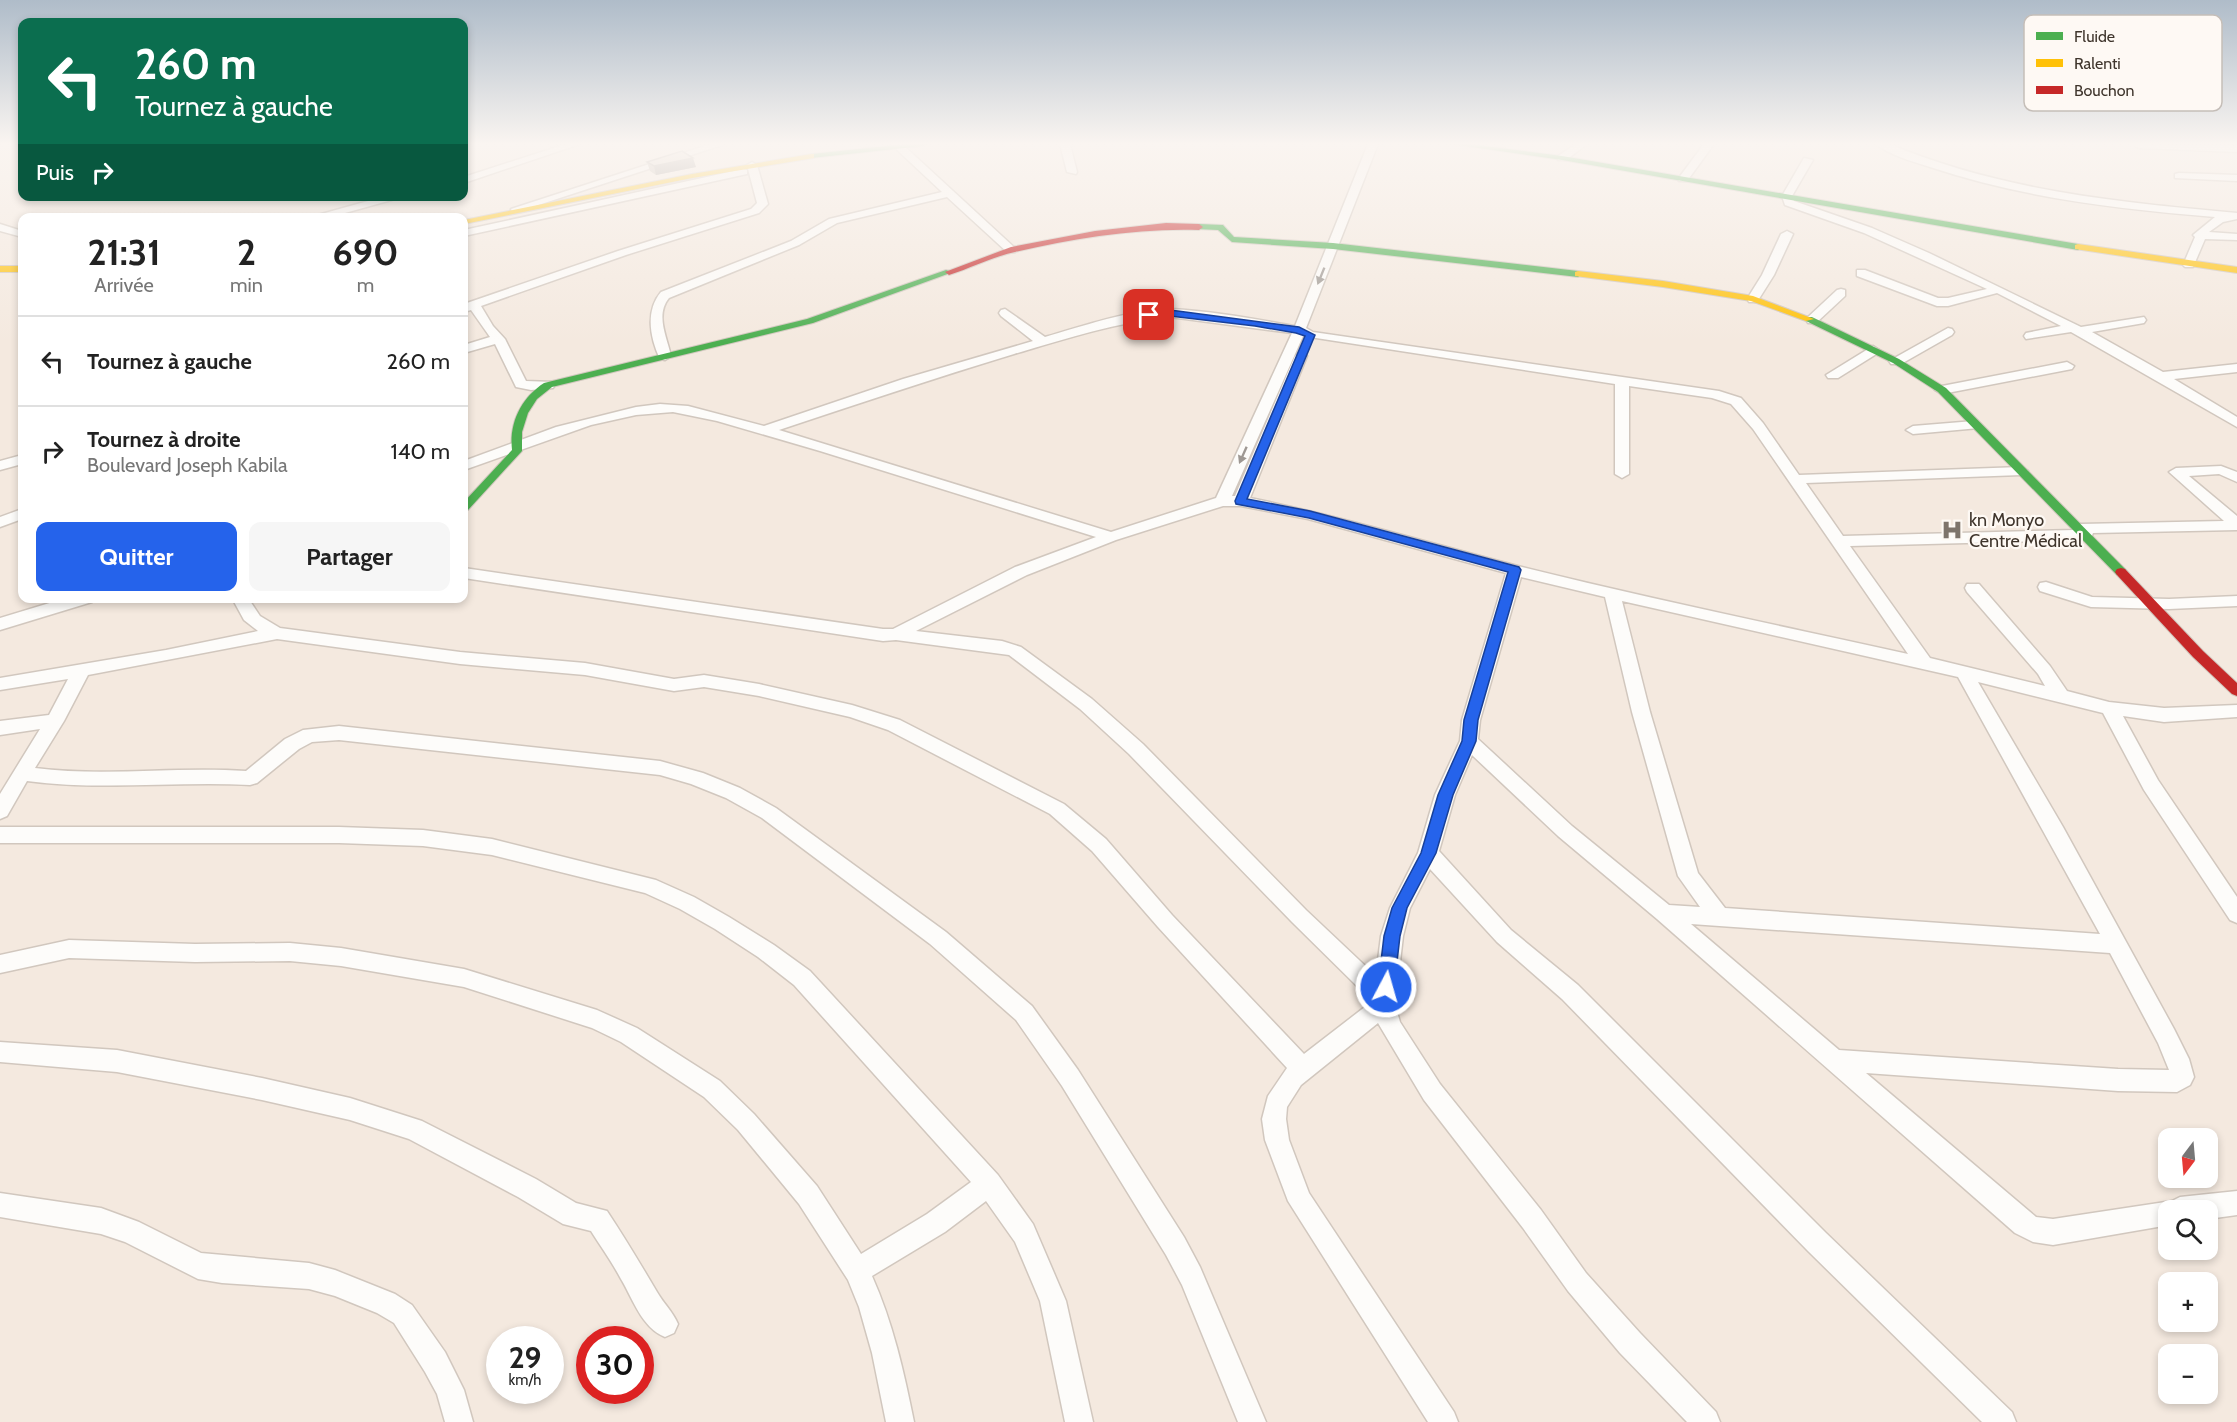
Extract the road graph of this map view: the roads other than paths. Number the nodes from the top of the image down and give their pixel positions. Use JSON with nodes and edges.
{"nodes":[{"id":1,"x":514,"y":210,"type":"edge"},
{"id":2,"x":528,"y":210,"type":"edge"},
{"id":3,"x":565,"y":210,"type":"edge"},
{"id":4,"x":756,"y":210,"type":"edge"},
{"id":5,"x":877,"y":210,"type":"edge"},
{"id":6,"x":967,"y":210,"type":"edge"},
{"id":7,"x":1350,"y":210,"type":"edge"},
{"id":8,"x":1357,"y":210,"type":"edge"},
{"id":9,"x":1810,"y":210,"type":"edge"},
{"id":10,"x":1872,"y":210,"type":"edge"},
{"id":11,"x":2176,"y":210,"type":"edge"},
{"id":12,"x":2233,"y":216,"type":"edge"},
{"id":13,"x":493,"y":217,"type":"junction"},
{"id":14,"x":468,"y":221,"type":"edge"},
{"id":15,"x":0,"y":227,"type":"edge"},
{"id":16,"x":468,"y":232,"type":"edge"},
{"id":17,"x":18,"y":233,"type":"edge"},
{"id":18,"x":1787,"y":234,"type":"dead end"},
{"id":19,"x":2199,"y":235,"type":"junction"},
{"id":20,"x":2237,"y":237,"type":"edge"},
{"id":21,"x":1338,"y":247,"type":"junction"},
{"id":22,"x":1011,"y":250,"type":"junction"},
{"id":23,"x":2189,"y":264,"type":"junction"},
{"id":24,"x":0,"y":269,"type":"edge"},
{"id":25,"x":18,"y":269,"type":"edge"},
{"id":26,"x":2237,"y":270,"type":"edge"},
{"id":27,"x":1861,"y":273,"type":"dead end"},
{"id":28,"x":1996,"y":290,"type":"junction"},
{"id":29,"x":1841,"y":293,"type":"dead end"},
{"id":30,"x":1753,"y":299,"type":"junction"},
{"id":31,"x":469,"y":306,"type":"edge"},
{"id":32,"x":1005,"y":313,"type":"dead end"},
{"id":33,"x":1812,"y":320,"type":"junction"},
{"id":34,"x":2140,"y":320,"type":"dead end"},
{"id":35,"x":2074,"y":329,"type":"junction"},
{"id":36,"x":1948,"y":332,"type":"dead end"},
{"id":37,"x":1304,"y":333,"type":"junction"},
{"id":38,"x":2030,"y":336,"type":"dead end"},
{"id":39,"x":499,"y":339,"type":"junction"},
{"id":40,"x":1043,"y":342,"type":"junction"},
{"id":41,"x":468,"y":348,"type":"edge"},
{"id":42,"x":1873,"y":350,"type":"junction"},
{"id":43,"x":665,"y":356,"type":"junction"},
{"id":44,"x":1896,"y":361,"type":"junction"},
{"id":45,"x":2067,"y":366,"type":"dead end"},
{"id":46,"x":2237,"y":368,"type":"edge"},
{"id":47,"x":1833,"y":375,"type":"dead end"},
{"id":48,"x":2163,"y":376,"type":"junction"},
{"id":49,"x":1622,"y":381,"type":"junction"},
{"id":50,"x":548,"y":385,"type":"junction"},
{"id":51,"x":1942,"y":390,"type":"junction"},
{"id":52,"x":2237,"y":423,"type":"edge"},
{"id":53,"x":1974,"y":425,"type":"junction"},
{"id":54,"x":765,"y":430,"type":"junction"},
{"id":55,"x":1913,"y":430,"type":"dead end"},
{"id":56,"x":516,"y":446,"type":"junction"},
{"id":57,"x":18,"y":460,"type":"edge"},
{"id":58,"x":468,"y":464,"type":"edge"},
{"id":59,"x":0,"y":466,"type":"edge"},
{"id":60,"x":2021,"y":471,"type":"junction"},
{"id":61,"x":1622,"y":474,"type":"dead end"},
{"id":62,"x":2237,"y":478,"type":"edge"},
{"id":63,"x":1798,"y":479,"type":"junction"},
{"id":64,"x":1222,"y":501,"type":"junction"},
{"id":65,"x":1240,"y":501,"type":"junction"},
{"id":66,"x":468,"y":504,"type":"edge"},
{"id":67,"x":18,"y":515,"type":"edge"},
{"id":68,"x":0,"y":522,"type":"edge"},
{"id":69,"x":2237,"y":524,"type":"edge"},
{"id":70,"x":2084,"y":532,"type":"junction"},
{"id":71,"x":1111,"y":537,"type":"junction"},
{"id":72,"x":1841,"y":542,"type":"junction"},
{"id":73,"x":1515,"y":570,"type":"junction"},
{"id":74,"x":468,"y":574,"type":"edge"},
{"id":75,"x":2046,"y":587,"type":"dead end"},
{"id":76,"x":1973,"y":588,"type":"dead end"},
{"id":77,"x":1612,"y":593,"type":"junction"},
{"id":78,"x":2237,"y":601,"type":"edge"},
{"id":79,"x":69,"y":603,"type":"edge"},
{"id":80,"x":242,"y":603,"type":"edge"},
{"id":81,"x":2149,"y":603,"type":"junction"},
{"id":82,"x":0,"y":624,"type":"edge"},
{"id":83,"x":277,"y":633,"type":"junction"},
{"id":84,"x":896,"y":634,"type":"junction"},
{"id":85,"x":1924,"y":663,"type":"junction"},
{"id":86,"x":81,"y":671,"type":"junction"},
{"id":87,"x":1964,"y":673,"type":"junction"},
{"id":88,"x":0,"y":684,"type":"edge"},
{"id":89,"x":2237,"y":691,"type":"edge"},
{"id":90,"x":2061,"y":696,"type":"junction"},
{"id":91,"x":2109,"y":708,"type":"junction"},
{"id":92,"x":2237,"y":711,"type":"edge"},
{"id":93,"x":54,"y":721,"type":"junction"},
{"id":94,"x":0,"y":728,"type":"edge"},
{"id":95,"x":1469,"y":741,"type":"junction"},
{"id":96,"x":21,"y":773,"type":"junction"},
{"id":97,"x":0,"y":811,"type":"edge"},
{"id":98,"x":0,"y":835,"type":"edge"},
{"id":99,"x":1428,"y":853,"type":"junction"},
{"id":100,"x":1664,"y":913,"type":"junction"},
{"id":101,"x":2237,"y":914,"type":"edge"},
{"id":102,"x":1719,"y":916,"type":"junction"},
{"id":103,"x":2116,"y":944,"type":"junction"},
{"id":104,"x":0,"y":964,"type":"edge"},
{"id":105,"x":1384,"y":1005,"type":"junction"},
{"id":106,"x":0,"y":1052,"type":"edge"},
{"id":107,"x":1834,"y":1060,"type":"junction"},
{"id":108,"x":1302,"y":1068,"type":"junction"},
{"id":109,"x":989,"y":1184,"type":"junction"},
{"id":110,"x":2237,"y":1203,"type":"edge"},
{"id":111,"x":0,"y":1205,"type":"edge"},
{"id":112,"x":2218,"y":1205,"type":"edge"},
{"id":113,"x":2158,"y":1214,"type":"edge"},
{"id":114,"x":856,"y":1270,"type":"junction"},
{"id":115,"x":665,"y":1324,"type":"dead end"},
{"id":116,"x":459,"y":1422,"type":"edge"},
{"id":117,"x":900,"y":1422,"type":"edge"},
{"id":118,"x":1079,"y":1422,"type":"edge"},
{"id":119,"x":1252,"y":1422,"type":"edge"},
{"id":120,"x":1444,"y":1422,"type":"edge"},
{"id":121,"x":1706,"y":1422,"type":"edge"},
{"id":122,"x":2002,"y":1422,"type":"edge"}],
"edges":[{"from":1,"to":13,"type":"street"},
{"from":2,"to":13,"type":"main road"},
{"from":3,"to":16,"type":"street"},
{"from":4,"to":31,"type":"street"},
{"from":5,"to":43,"type":"street"},
{"from":6,"to":22,"type":"street"},
{"from":7,"to":21,"type":"street"},
{"from":8,"to":21,"type":"street"},
{"from":9,"to":28,"type":"street"},
{"from":10,"to":23,"type":"main road"},
{"from":11,"to":12,"type":"street"},
{"from":12,"to":19,"type":"street"},
{"from":13,"to":14,"type":"main road"},
{"from":15,"to":17,"type":"street"},
{"from":18,"to":30,"type":"street"},
{"from":19,"to":20,"type":"street"},
{"from":19,"to":23,"type":"street"},
{"from":21,"to":22,"type":"main road"},
{"from":21,"to":30,"type":"main road"},
{"from":21,"to":37,"type":"street"},
{"from":22,"to":43,"type":"main road"},
{"from":23,"to":26,"type":"main road"},
{"from":24,"to":25,"type":"main road"},
{"from":27,"to":28,"type":"street"},
{"from":28,"to":35,"type":"street"},
{"from":29,"to":33,"type":"street"},
{"from":30,"to":33,"type":"main road"},
{"from":31,"to":39,"type":"street"},
{"from":32,"to":40,"type":"street"},
{"from":33,"to":42,"type":"main road"},
{"from":34,"to":35,"type":"street"},
{"from":35,"to":38,"type":"street"},
{"from":35,"to":48,"type":"street"},
{"from":36,"to":44,"type":"street"},
{"from":37,"to":40,"type":"street"},
{"from":37,"to":49,"type":"street"},
{"from":37,"to":64,"type":"street","one_way":true},
{"from":37,"to":65,"type":"street"},
{"from":39,"to":41,"type":"street"},
{"from":39,"to":50,"type":"street"},
{"from":40,"to":54,"type":"street"},
{"from":42,"to":44,"type":"main road"},
{"from":42,"to":47,"type":"street"},
{"from":43,"to":50,"type":"main road"},
{"from":44,"to":51,"type":"main road"},
{"from":45,"to":51,"type":"street"},
{"from":46,"to":48,"type":"street"},
{"from":48,"to":52,"type":"street"},
{"from":49,"to":61,"type":"street"},
{"from":49,"to":63,"type":"street"},
{"from":50,"to":56,"type":"main road"},
{"from":51,"to":53,"type":"main road"},
{"from":53,"to":55,"type":"street"},
{"from":53,"to":60,"type":"main road"},
{"from":54,"to":56,"type":"street"},
{"from":54,"to":71,"type":"street"},
{"from":56,"to":58,"type":"street"},
{"from":56,"to":66,"type":"main road"},
{"from":57,"to":59,"type":"street"},
{"from":60,"to":63,"type":"street"},
{"from":60,"to":70,"type":"main road"},
{"from":62,"to":69,"type":"street"},
{"from":63,"to":72,"type":"street"},
{"from":64,"to":65,"type":"street"},
{"from":64,"to":71,"type":"street"},
{"from":65,"to":73,"type":"street"},
{"from":67,"to":68,"type":"street"},
{"from":69,"to":70,"type":"street"},
{"from":70,"to":72,"type":"street"},
{"from":70,"to":81,"type":"main road"},
{"from":71,"to":84,"type":"street"},
{"from":72,"to":85,"type":"street"},
{"from":73,"to":77,"type":"street"},
{"from":73,"to":95,"type":"street"},
{"from":74,"to":84,"type":"street"},
{"from":75,"to":81,"type":"street"},
{"from":76,"to":90,"type":"street"},
{"from":77,"to":85,"type":"street"},
{"from":77,"to":102,"type":"street"},
{"from":78,"to":81,"type":"street"},
{"from":79,"to":82,"type":"street"},
{"from":80,"to":83,"type":"street"},
{"from":81,"to":89,"type":"main road"},
{"from":83,"to":86,"type":"street"},
{"from":83,"to":108,"type":"street"},
{"from":84,"to":105,"type":"street"},
{"from":85,"to":87,"type":"street"},
{"from":86,"to":88,"type":"street"},
{"from":86,"to":93,"type":"street"},
{"from":87,"to":90,"type":"street"},
{"from":87,"to":103,"type":"street"},
{"from":90,"to":91,"type":"street"},
{"from":91,"to":92,"type":"street"},
{"from":91,"to":101,"type":"street"},
{"from":93,"to":94,"type":"street"},
{"from":93,"to":96,"type":"street"},
{"from":95,"to":99,"type":"street"},
{"from":95,"to":100,"type":"street"},
{"from":96,"to":97,"type":"street"},
{"from":96,"to":119,"type":"street"},
{"from":98,"to":109,"type":"street"},
{"from":99,"to":105,"type":"street"},
{"from":99,"to":122,"type":"street"},
{"from":100,"to":102,"type":"street"},
{"from":100,"to":107,"type":"street"},
{"from":102,"to":103,"type":"street"},
{"from":103,"to":107,"type":"street"},
{"from":104,"to":114,"type":"street"},
{"from":105,"to":108,"type":"street"},
{"from":105,"to":121,"type":"street"},
{"from":106,"to":115,"type":"street"},
{"from":107,"to":113,"type":"street"},
{"from":108,"to":120,"type":"street"},
{"from":109,"to":114,"type":"street"},
{"from":109,"to":118,"type":"street"},
{"from":110,"to":112,"type":"street"},
{"from":111,"to":116,"type":"street"},
{"from":114,"to":117,"type":"street"}]}
